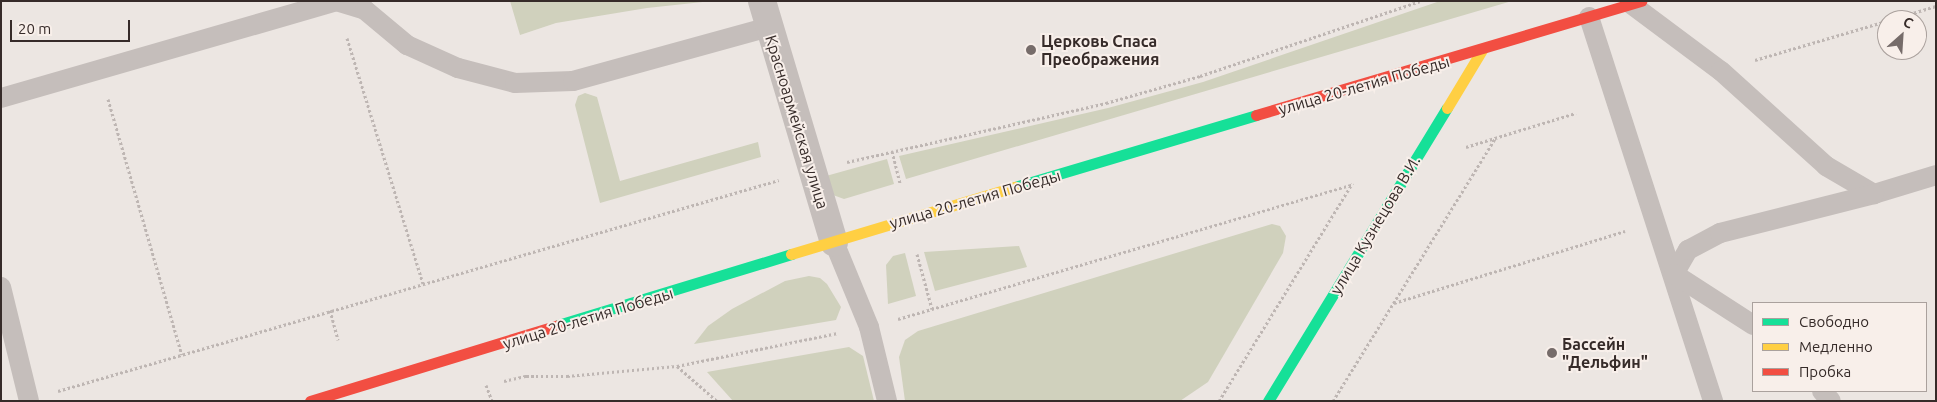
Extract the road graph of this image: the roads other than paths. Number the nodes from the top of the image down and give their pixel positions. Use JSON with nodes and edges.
{"nodes":[{"id":1,"x":336,"y":1,"type":"edge"},
{"id":2,"x":762,"y":1,"type":"edge"},
{"id":3,"x":1634,"y":2,"type":"edge"},
{"id":4,"x":1590,"y":17,"type":"junction"},
{"id":5,"x":769,"y":27,"type":"junction"},
{"id":6,"x":1482,"y":50,"type":"junction"},
{"id":7,"x":1,"y":98,"type":"edge"},
{"id":8,"x":1936,"y":175,"type":"edge"},
{"id":9,"x":1874,"y":194,"type":"junction"},
{"id":10,"x":834,"y":242,"type":"junction"},
{"id":11,"x":1674,"y":274,"type":"junction"},
{"id":12,"x":1,"y":287,"type":"edge"},
{"id":13,"x":1752,"y":323,"type":"edge"},
{"id":14,"x":29,"y":400,"type":"edge"},
{"id":15,"x":310,"y":401,"type":"edge"},
{"id":16,"x":887,"y":401,"type":"edge"},
{"id":17,"x":1268,"y":401,"type":"edge"},
{"id":18,"x":1713,"y":401,"type":"edge"}],
"edges":[{"from":1,"to":5,"type":"lane"},
{"from":1,"to":7,"type":"lane"},
{"from":2,"to":5,"type":"street","name":"Красноармейская улица"},
{"from":3,"to":4,"type":"street","name":"улица 20-летия Победы"},
{"from":3,"to":9,"type":"lane"},
{"from":4,"to":6,"type":"street","name":"улица 20-летия Победы"},
{"from":4,"to":11,"type":"lane"},
{"from":5,"to":10,"type":"street","name":"Красноармейская улица"},
{"from":6,"to":10,"type":"street","name":"улица 20-летия Победы"},
{"from":6,"to":17,"type":"street","name":"улица Кузнецова В.И."},
{"from":8,"to":9,"type":"lane"},
{"from":9,"to":11,"type":"lane"},
{"from":10,"to":15,"type":"street","name":"улица 20-летия Победы"},
{"from":10,"to":16,"type":"lane"},
{"from":11,"to":13,"type":"lane"},
{"from":11,"to":18,"type":"lane"},
{"from":12,"to":14,"type":"lane"}]}
